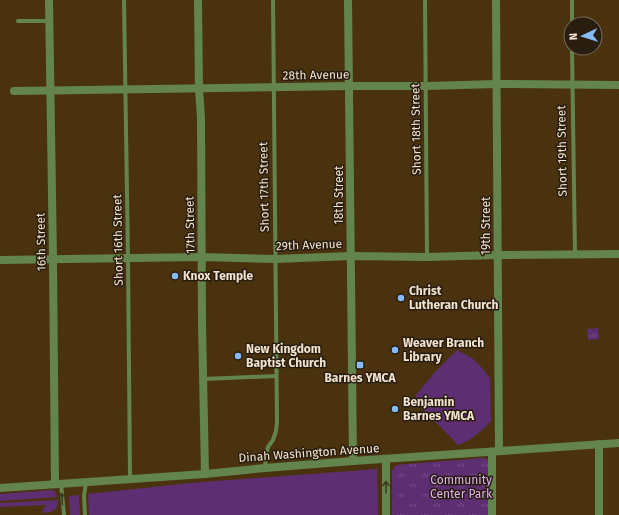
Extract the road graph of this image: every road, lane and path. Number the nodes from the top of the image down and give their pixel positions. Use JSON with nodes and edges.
{"nodes":[{"id":1,"x":49,"y":0,"type":"edge"},
{"id":2,"x":124,"y":0,"type":"edge"},
{"id":3,"x":198,"y":0,"type":"edge"},
{"id":4,"x":273,"y":0,"type":"edge"},
{"id":5,"x":348,"y":0,"type":"edge"},
{"id":6,"x":425,"y":0,"type":"edge"},
{"id":7,"x":496,"y":0,"type":"edge"},
{"id":8,"x":572,"y":0,"type":"edge"},
{"id":9,"x":572,"y":16,"type":"edge"},
{"id":10,"x":18,"y":21,"type":"dead end"},
{"id":11,"x":49,"y":21,"type":"junction"},
{"id":12,"x":572,"y":56,"type":"edge"},
{"id":13,"x":497,"y":84,"type":"junction"},
{"id":14,"x":573,"y":85,"type":"junction"},
{"id":15,"x":619,"y":85,"type":"edge"},
{"id":16,"x":350,"y":86,"type":"junction"},
{"id":17,"x":426,"y":86,"type":"junction"},
{"id":18,"x":273,"y":87,"type":"junction"},
{"id":19,"x":199,"y":88,"type":"junction"},
{"id":20,"x":125,"y":89,"type":"junction"},
{"id":21,"x":50,"y":90,"type":"junction"},
{"id":22,"x":14,"y":91,"type":"dead end"},
{"id":23,"x":619,"y":254,"type":"edge"},
{"id":24,"x":498,"y":255,"type":"junction"},
{"id":25,"x":575,"y":255,"type":"junction"},
{"id":26,"x":351,"y":256,"type":"junction"},
{"id":27,"x":202,"y":257,"type":"junction"},
{"id":28,"x":427,"y":257,"type":"junction"},
{"id":29,"x":128,"y":258,"type":"junction"},
{"id":30,"x":275,"y":258,"type":"junction"},
{"id":31,"x":0,"y":260,"type":"edge"},
{"id":32,"x":53,"y":260,"type":"junction"},
{"id":33,"x":276,"y":375,"type":"junction"},
{"id":34,"x":203,"y":379,"type":"junction"},
{"id":35,"x":619,"y":443,"type":"edge"},
{"id":36,"x":599,"y":444,"type":"junction"},
{"id":37,"x":496,"y":452,"type":"junction"},
{"id":38,"x":386,"y":459,"type":"junction"},
{"id":39,"x":353,"y":461,"type":"junction"},
{"id":40,"x":265,"y":468,"type":"junction"},
{"id":41,"x":205,"y":474,"type":"junction"},
{"id":42,"x":130,"y":479,"type":"junction"},
{"id":43,"x":86,"y":482,"type":"junction"},
{"id":44,"x":58,"y":483,"type":"junction"},
{"id":45,"x":0,"y":488,"type":"edge"},
{"id":46,"x":64,"y":515,"type":"edge"},
{"id":47,"x":85,"y":515,"type":"edge"},
{"id":48,"x":386,"y":515,"type":"edge"},
{"id":49,"x":492,"y":515,"type":"edge"},
{"id":50,"x":599,"y":515,"type":"edge"}],
"edges":[{"from":1,"to":11,"type":"street","name":"16th Street"},
{"from":2,"to":20,"type":"lane","name":"Short 16th Street"},
{"from":3,"to":19,"type":"street","name":"17th Street"},
{"from":4,"to":18,"type":"lane","name":"Short 17th Street"},
{"from":5,"to":16,"type":"street","name":"18th Street"},
{"from":6,"to":17,"type":"lane","name":"Short 18th Street"},
{"from":7,"to":13,"type":"street","name":"19th Street"},
{"from":8,"to":9,"type":"lane"},
{"from":10,"to":11,"type":"lane"},
{"from":11,"to":21,"type":"street","name":"16th Street"},
{"from":12,"to":14,"type":"lane","name":"Short 19th Street"},
{"from":13,"to":14,"type":"street","name":"28th Avenue"},
{"from":13,"to":17,"type":"street","name":"28th Avenue"},
{"from":13,"to":24,"type":"street","name":"19th Street"},
{"from":14,"to":15,"type":"street","name":"28th Avenue"},
{"from":14,"to":25,"type":"lane","name":"Short 19th Street"},
{"from":16,"to":17,"type":"street","name":"28th Avenue"},
{"from":16,"to":18,"type":"street","name":"28th Avenue"},
{"from":16,"to":26,"type":"street","name":"18th Street"},
{"from":17,"to":28,"type":"lane","name":"Short 18th Street"},
{"from":18,"to":19,"type":"street","name":"28th Avenue"},
{"from":18,"to":30,"type":"lane","name":"Short 17th Street"},
{"from":19,"to":20,"type":"street","name":"28th Avenue"},
{"from":19,"to":27,"type":"street","name":"17th Street"},
{"from":20,"to":21,"type":"street","name":"28th Avenue"},
{"from":20,"to":29,"type":"lane","name":"Short 16th Street"},
{"from":21,"to":22,"type":"street","name":"28th Avenue"},
{"from":21,"to":32,"type":"street","name":"16th Street"},
{"from":23,"to":25,"type":"street","name":"29th Avenue"},
{"from":24,"to":25,"type":"street","name":"29th Avenue"},
{"from":24,"to":28,"type":"street","name":"29th Avenue"},
{"from":24,"to":37,"type":"street","name":"19th Street"},
{"from":26,"to":28,"type":"street","name":"29th Avenue"},
{"from":26,"to":30,"type":"street","name":"29th Avenue"},
{"from":26,"to":39,"type":"street","name":"18th Street"},
{"from":27,"to":29,"type":"street","name":"29th Avenue"},
{"from":27,"to":30,"type":"street","name":"29th Avenue"},
{"from":27,"to":34,"type":"street","name":"17th Street"},
{"from":29,"to":32,"type":"street","name":"29th Avenue"},
{"from":29,"to":42,"type":"lane","name":"Short 16th Street"},
{"from":30,"to":33,"type":"lane","name":"Short 17th Street"},
{"from":31,"to":32,"type":"street","name":"29th Avenue"},
{"from":32,"to":44,"type":"street","name":"16th Street"},
{"from":33,"to":34,"type":"lane"},
{"from":33,"to":40,"type":"lane","name":"Short 17th Street"},
{"from":34,"to":41,"type":"street","name":"17th Street"},
{"from":35,"to":36,"type":"street","name":"Dinah Washington Avenue"},
{"from":36,"to":37,"type":"street","name":"Dinah Washington Avenue"},
{"from":36,"to":50,"type":"street"},
{"from":37,"to":38,"type":"street","name":"Dinah Washington Avenue"},
{"from":37,"to":49,"type":"street","name":"19th Street"},
{"from":38,"to":39,"type":"street","name":"Dinah Washington Avenue"},
{"from":48,"to":38,"type":"street","one_way":true},
{"from":39,"to":40,"type":"street","name":"Dinah Washington Avenue"},
{"from":40,"to":41,"type":"street","name":"Dinah Washington Avenue"},
{"from":41,"to":42,"type":"street","name":"Dinah Washington Avenue"},
{"from":42,"to":43,"type":"street","name":"Dinah Washington Avenue"},
{"from":43,"to":44,"type":"street","name":"Dinah Washington Avenue"},
{"from":43,"to":47,"type":"lane"},
{"from":44,"to":45,"type":"street","name":"Dinah Washington Avenue"},
{"from":46,"to":44,"type":"lane","one_way":true}]}
